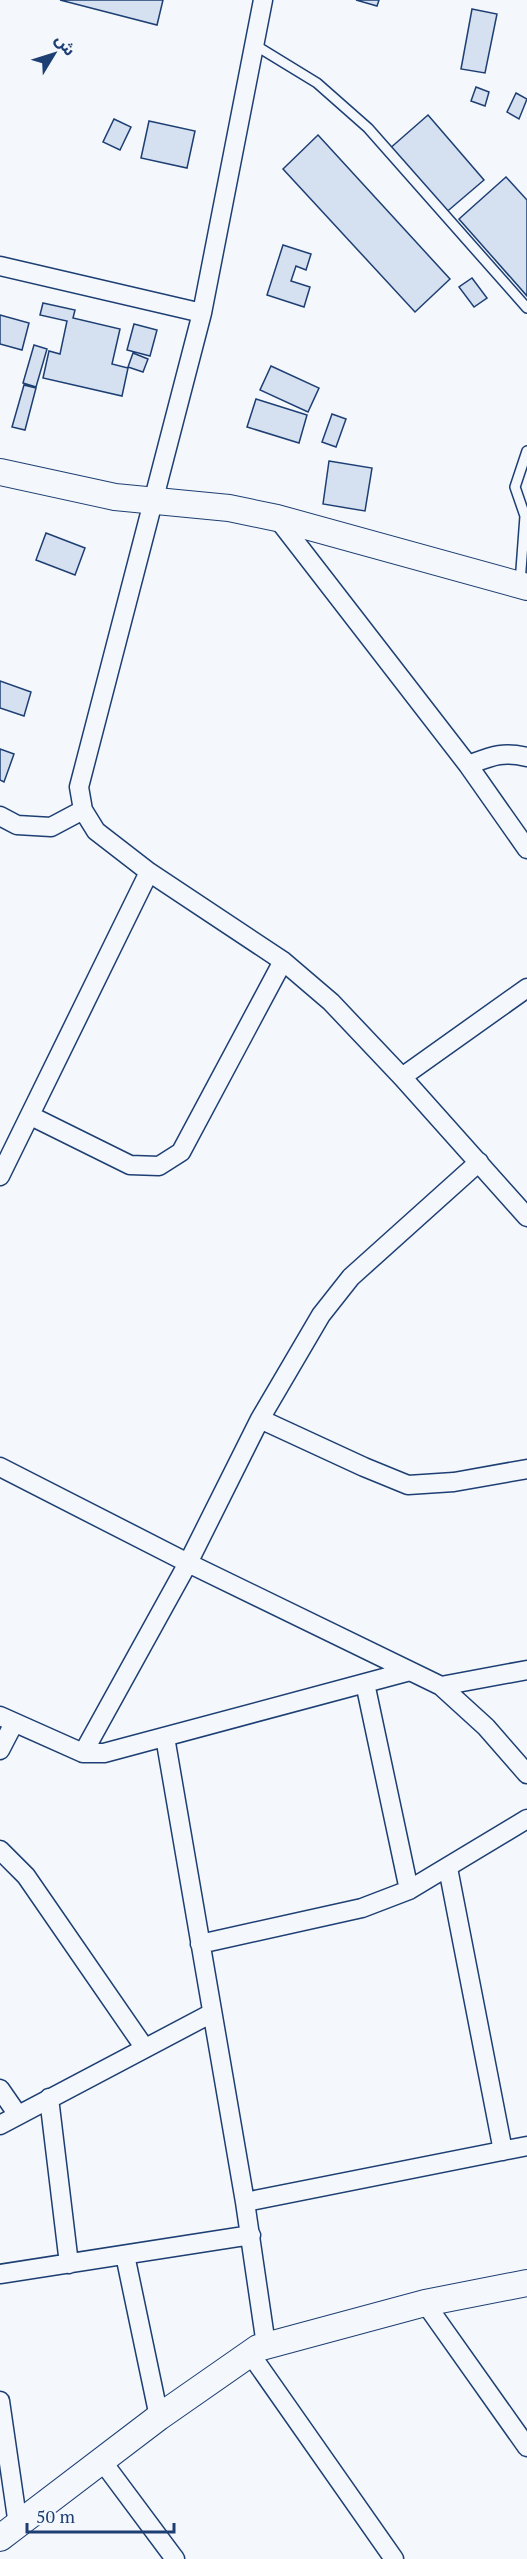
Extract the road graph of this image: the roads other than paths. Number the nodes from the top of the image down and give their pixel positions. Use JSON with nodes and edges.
{"nodes":[{"id":1,"x":263,"y":0,"type":"edge"},
{"id":2,"x":255,"y":45,"type":"junction"},
{"id":3,"x":0,"y":266,"type":"edge"},
{"id":4,"x":527,"y":308,"type":"edge"},
{"id":5,"x":202,"y":314,"type":"junction"},
{"id":6,"x":527,"y":451,"type":"edge"},
{"id":7,"x":0,"y":472,"type":"edge"},
{"id":8,"x":152,"y":502,"type":"junction"},
{"id":9,"x":526,"y":515,"type":"edge"},
{"id":10,"x":277,"y":518,"type":"junction"},
{"id":11,"x":523,"y":587,"type":"edge"},
{"id":12,"x":527,"y":758,"type":"edge"},
{"id":13,"x":468,"y":765,"type":"junction"},
{"id":14,"x":83,"y":810,"type":"junction"},
{"id":15,"x":0,"y":816,"type":"edge"},
{"id":16,"x":527,"y":849,"type":"edge"},
{"id":17,"x":150,"y":872,"type":"junction"},
{"id":18,"x":283,"y":961,"type":"junction"},
{"id":19,"x":527,"y":988,"type":"edge"},
{"id":20,"x":402,"y":1077,"type":"junction"},
{"id":21,"x":31,"y":1116,"type":"junction"},
{"id":22,"x":5,"y":1155,"type":"edge"},
{"id":23,"x":479,"y":1162,"type":"junction"},
{"id":24,"x":0,"y":1176,"type":"edge"},
{"id":25,"x":527,"y":1217,"type":"edge"},
{"id":26,"x":260,"y":1419,"type":"junction"},
{"id":27,"x":0,"y":1467,"type":"edge"},
{"id":28,"x":527,"y":1469,"type":"edge"},
{"id":29,"x":188,"y":1563,"type":"junction"},
{"id":30,"x":527,"y":1670,"type":"edge"},
{"id":31,"x":410,"y":1671,"type":"junction"},
{"id":32,"x":365,"y":1683,"type":"junction"},
{"id":33,"x":441,"y":1686,"type":"junction"},
{"id":34,"x":7,"y":1720,"type":"edge"},
{"id":35,"x":165,"y":1737,"type":"junction"},
{"id":36,"x":0,"y":1750,"type":"edge"},
{"id":37,"x":83,"y":1753,"type":"junction"},
{"id":38,"x":527,"y":1773,"type":"edge"},
{"id":39,"x":527,"y":1818,"type":"edge"},
{"id":40,"x":0,"y":1850,"type":"edge"},
{"id":41,"x":448,"y":1868,"type":"junction"},
{"id":42,"x":409,"y":1890,"type":"junction"},
{"id":43,"x":200,"y":1944,"type":"junction"},
{"id":44,"x":212,"y":2013,"type":"junction"},
{"id":45,"x":144,"y":2047,"type":"junction"},
{"id":46,"x":0,"y":2089,"type":"edge"},
{"id":47,"x":49,"y":2098,"type":"junction"},
{"id":48,"x":18,"y":2115,"type":"junction"},
{"id":49,"x":0,"y":2125,"type":"edge"},
{"id":50,"x":527,"y":2146,"type":"edge"},
{"id":51,"x":503,"y":2151,"type":"junction"},
{"id":52,"x":245,"y":2202,"type":"junction"},
{"id":53,"x":251,"y":2235,"type":"junction"},
{"id":54,"x":125,"y":2255,"type":"junction"},
{"id":55,"x":69,"y":2264,"type":"junction"},
{"id":56,"x":0,"y":2274,"type":"edge"},
{"id":57,"x":527,"y":2283,"type":"edge"},
{"id":58,"x":425,"y":2303,"type":"junction"},
{"id":59,"x":258,"y":2348,"type":"junction"},
{"id":60,"x":0,"y":2402,"type":"edge"},
{"id":61,"x":159,"y":2417,"type":"junction"},
{"id":62,"x":527,"y":2447,"type":"edge"},
{"id":63,"x":102,"y":2461,"type":"junction"},
{"id":64,"x":9,"y":2532,"type":"edge"},
{"id":65,"x":175,"y":2559,"type":"edge"},
{"id":66,"x":394,"y":2559,"type":"edge"}],
"edges":[{"from":1,"to":2,"type":"street"},
{"from":2,"to":4,"type":"lane"},
{"from":2,"to":5,"type":"street"},
{"from":3,"to":5,"type":"street"},
{"from":5,"to":8,"type":"street"},
{"from":6,"to":9,"type":"lane"},
{"from":7,"to":8,"type":"main road"},
{"from":8,"to":10,"type":"main road"},
{"from":8,"to":14,"type":"street"},
{"from":9,"to":11,"type":"lane"},
{"from":10,"to":11,"type":"main road"},
{"from":10,"to":13,"type":"street"},
{"from":12,"to":13,"type":"street"},
{"from":13,"to":16,"type":"street"},
{"from":14,"to":15,"type":"street"},
{"from":14,"to":17,"type":"street"},
{"from":17,"to":18,"type":"street"},
{"from":17,"to":21,"type":"street"},
{"from":18,"to":20,"type":"street"},
{"from":18,"to":21,"type":"street"},
{"from":19,"to":20,"type":"street"},
{"from":20,"to":23,"type":"street"},
{"from":21,"to":22,"type":"street"},
{"from":22,"to":24,"type":"street"},
{"from":23,"to":25,"type":"street"},
{"from":23,"to":26,"type":"street"},
{"from":26,"to":28,"type":"street"},
{"from":26,"to":29,"type":"street"},
{"from":27,"to":29,"type":"street"},
{"from":29,"to":31,"type":"street"},
{"from":29,"to":37,"type":"street"},
{"from":30,"to":33,"type":"street"},
{"from":31,"to":32,"type":"street"},
{"from":31,"to":33,"type":"street"},
{"from":32,"to":35,"type":"street"},
{"from":32,"to":42,"type":"street"},
{"from":33,"to":38,"type":"street"},
{"from":34,"to":36,"type":"street"},
{"from":34,"to":37,"type":"street"},
{"from":35,"to":37,"type":"street"},
{"from":35,"to":43,"type":"street"},
{"from":39,"to":41,"type":"street"},
{"from":40,"to":45,"type":"street"},
{"from":41,"to":42,"type":"street"},
{"from":41,"to":51,"type":"street"},
{"from":42,"to":43,"type":"street"},
{"from":43,"to":44,"type":"street"},
{"from":44,"to":45,"type":"street"},
{"from":44,"to":52,"type":"street"},
{"from":45,"to":47,"type":"street"},
{"from":46,"to":48,"type":"street"},
{"from":47,"to":48,"type":"street"},
{"from":47,"to":55,"type":"street"},
{"from":48,"to":49,"type":"street"},
{"from":50,"to":51,"type":"street"},
{"from":51,"to":52,"type":"street"},
{"from":52,"to":53,"type":"street"},
{"from":53,"to":54,"type":"street"},
{"from":53,"to":59,"type":"street"},
{"from":54,"to":55,"type":"street"},
{"from":54,"to":61,"type":"street"},
{"from":55,"to":56,"type":"street"},
{"from":57,"to":58,"type":"main road"},
{"from":58,"to":59,"type":"main road"},
{"from":58,"to":62,"type":"street"},
{"from":59,"to":61,"type":"main road"},
{"from":59,"to":66,"type":"street"},
{"from":60,"to":64,"type":"street"},
{"from":61,"to":63,"type":"main road"},
{"from":63,"to":64,"type":"main road"},
{"from":63,"to":65,"type":"street"}]}
